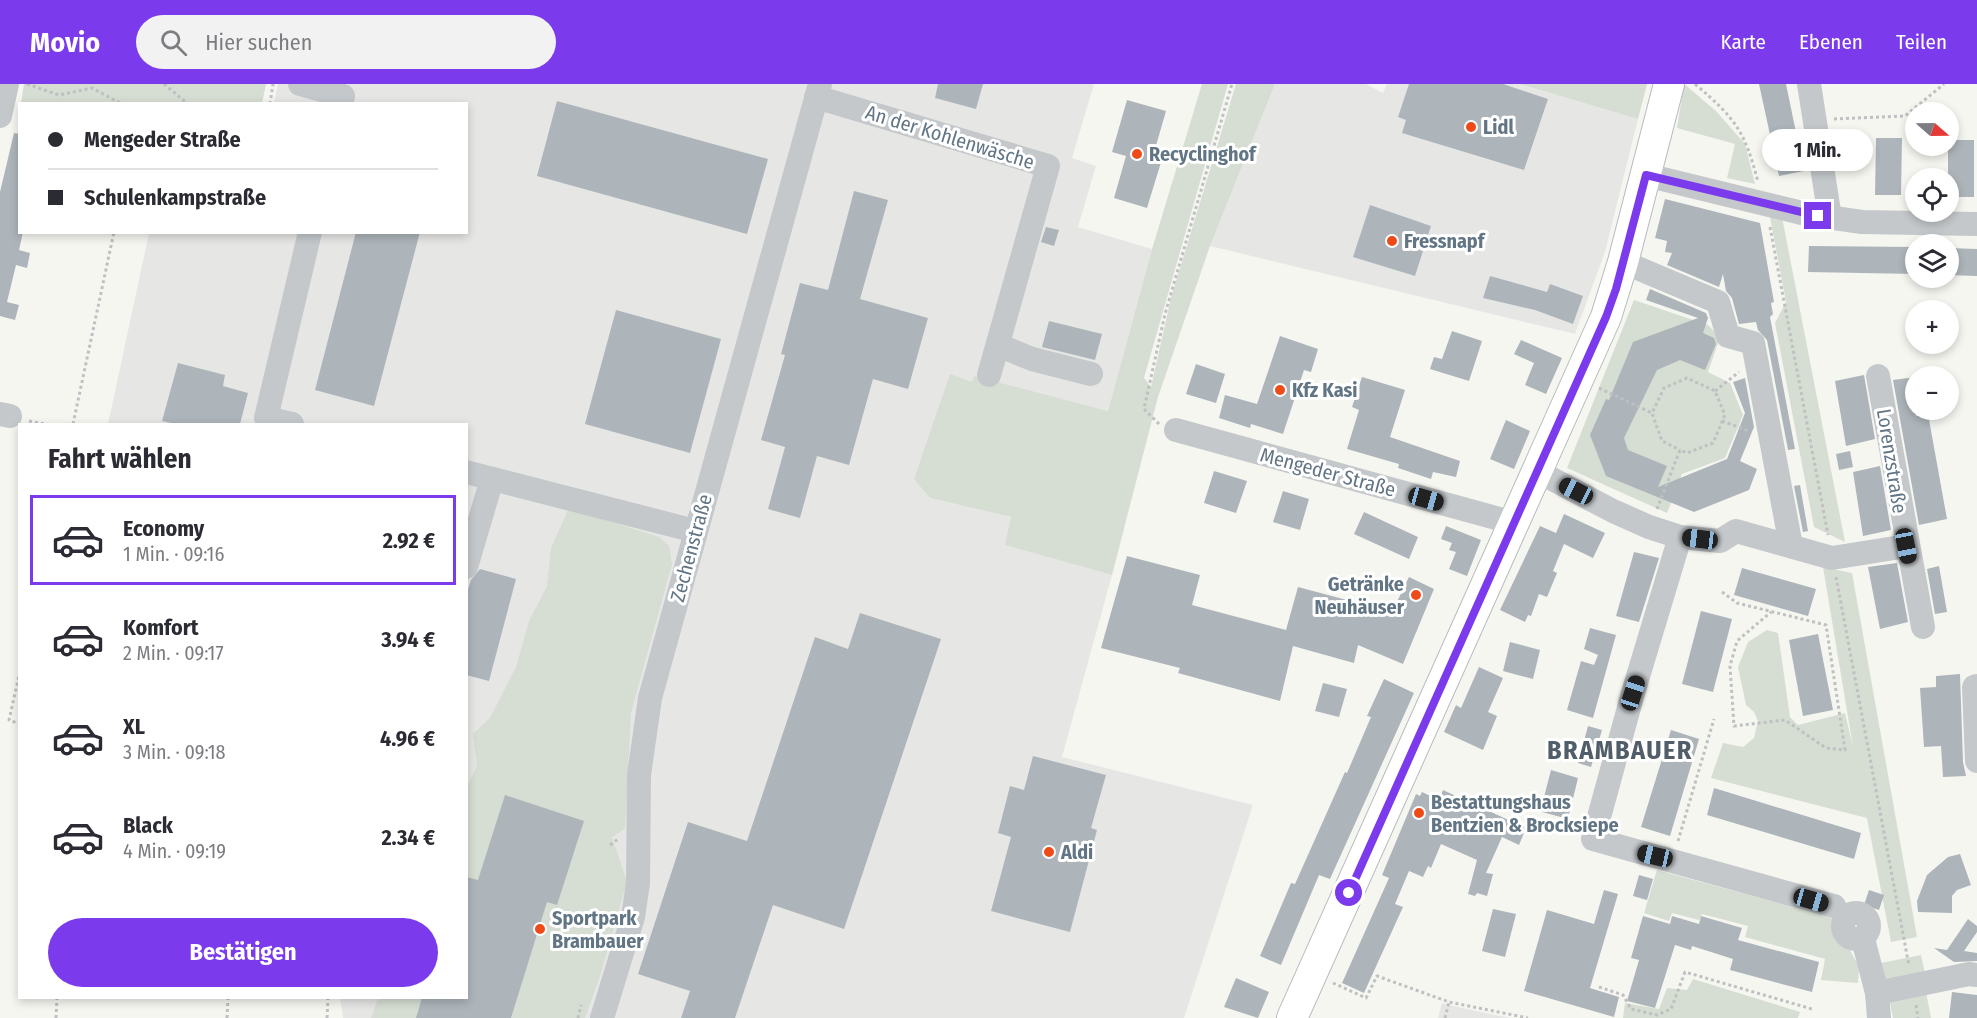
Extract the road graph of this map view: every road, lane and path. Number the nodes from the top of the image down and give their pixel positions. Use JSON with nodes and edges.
{"nodes":[{"id":1,"x":7,"y":84,"type":"edge"},
{"id":2,"x":26,"y":84,"type":"edge"},
{"id":3,"x":164,"y":84,"type":"edge"},
{"id":4,"x":273,"y":84,"type":"edge"},
{"id":5,"x":298,"y":84,"type":"edge"},
{"id":6,"x":1232,"y":84,"type":"edge"},
{"id":7,"x":1669,"y":84,"type":"edge"},
{"id":8,"x":1695,"y":84,"type":"edge"},
{"id":9,"x":1809,"y":84,"type":"edge"},
{"id":10,"x":1944,"y":84,"type":"edge"},
{"id":11,"x":818,"y":91,"type":"edge"},
{"id":12,"x":118,"y":102,"type":"edge"},
{"id":13,"x":186,"y":102,"type":"edge"},
{"id":14,"x":270,"y":102,"type":"edge"},
{"id":15,"x":292,"y":102,"type":"edge"},
{"id":16,"x":342,"y":102,"type":"edge"},
{"id":17,"x":0,"y":116,"type":"edge"},
{"id":18,"x":1814,"y":120,"type":"junction"},
{"id":19,"x":1646,"y":175,"type":"junction"},
{"id":20,"x":1764,"y":205,"type":"junction"},
{"id":21,"x":1830,"y":218,"type":"junction"},
{"id":22,"x":1977,"y":224,"type":"edge"},
{"id":23,"x":114,"y":234,"type":"edge"},
{"id":24,"x":310,"y":234,"type":"edge"},
{"id":25,"x":1623,"y":262,"type":"junction"},
{"id":26,"x":998,"y":345,"type":"junction"},
{"id":27,"x":1756,"y":359,"type":"junction"},
{"id":28,"x":1091,"y":374,"type":"dead end"},
{"id":29,"x":989,"y":375,"type":"dead end"},
{"id":30,"x":1878,"y":376,"type":"dead end"},
{"id":31,"x":1579,"y":378,"type":"junction"},
{"id":32,"x":1715,"y":391,"type":"junction"},
{"id":33,"x":1652,"y":413,"type":"junction"},
{"id":34,"x":266,"y":421,"type":"edge"},
{"id":35,"x":73,"y":423,"type":"edge"},
{"id":36,"x":283,"y":423,"type":"edge"},
{"id":37,"x":1176,"y":430,"type":"joint"},
{"id":38,"x":1680,"y":450,"type":"junction"},
{"id":39,"x":1537,"y":471,"type":"junction"},
{"id":40,"x":468,"y":473,"type":"edge"},
{"id":41,"x":492,"y":479,"type":"junction"},
{"id":42,"x":1514,"y":524,"type":"junction"},
{"id":43,"x":1649,"y":527,"type":"junction"},
{"id":44,"x":695,"y":531,"type":"junction"},
{"id":45,"x":1680,"y":537,"type":"junction"},
{"id":46,"x":1791,"y":546,"type":"junction"},
{"id":47,"x":1906,"y":546,"type":"junction"},
{"id":48,"x":1833,"y":558,"type":"junction"},
{"id":49,"x":468,"y":560,"type":"edge"},
{"id":50,"x":1722,"y":592,"type":"dead end"},
{"id":51,"x":1771,"y":612,"type":"junction"},
{"id":52,"x":1923,"y":627,"type":"dead end"},
{"id":53,"x":18,"y":680,"type":"edge"},
{"id":54,"x":1977,"y":686,"type":"edge"},
{"id":55,"x":1714,"y":719,"type":"dead end"},
{"id":56,"x":18,"y":723,"type":"edge"},
{"id":57,"x":1977,"y":761,"type":"edge"},
{"id":58,"x":1672,"y":860,"type":"junction"},
{"id":59,"x":1834,"y":906,"type":"dead end"},
{"id":60,"x":1863,"y":939,"type":"dead end"},
{"id":61,"x":1312,"y":974,"type":"junction"},
{"id":62,"x":1977,"y":975,"type":"edge"},
{"id":63,"x":1913,"y":985,"type":"junction"},
{"id":64,"x":1599,"y":987,"type":"dead end"},
{"id":65,"x":1877,"y":993,"type":"junction"},
{"id":66,"x":57,"y":999,"type":"edge"},
{"id":67,"x":228,"y":999,"type":"edge"},
{"id":68,"x":328,"y":999,"type":"edge"},
{"id":69,"x":1449,"y":1002,"type":"junction"},
{"id":70,"x":581,"y":1005,"type":"dead end"},
{"id":71,"x":1812,"y":1009,"type":"dead end"},
{"id":72,"x":56,"y":1018,"type":"edge"},
{"id":73,"x":227,"y":1018,"type":"edge"},
{"id":74,"x":327,"y":1018,"type":"edge"},
{"id":75,"x":578,"y":1018,"type":"edge"},
{"id":76,"x":602,"y":1018,"type":"edge"},
{"id":77,"x":1292,"y":1018,"type":"edge"},
{"id":78,"x":1445,"y":1018,"type":"edge"},
{"id":79,"x":1528,"y":1018,"type":"edge"},
{"id":80,"x":1879,"y":1018,"type":"edge"},
{"id":81,"x":1918,"y":1018,"type":"edge"}],
"edges":[{"from":1,"to":17,"type":"street"},
{"from":2,"to":12,"type":"path"},
{"from":3,"to":13,"type":"path"},
{"from":4,"to":14,"type":"path"},
{"from":5,"to":15,"type":"street"},
{"from":5,"to":16,"type":"street"},
{"from":6,"to":37,"type":"path"},
{"from":7,"to":19,"type":"main road"},
{"from":8,"to":20,"type":"path"},
{"from":9,"to":18,"type":"street"},
{"from":10,"to":18,"type":"path"},
{"from":11,"to":26,"type":"street","name":"An der Kohlenwäsche"},
{"from":11,"to":44,"type":"street","name":"Zechenstraße"},
{"from":18,"to":21,"type":"street"},
{"from":19,"to":20,"type":"street"},
{"from":19,"to":25,"type":"main road"},
{"from":20,"to":21,"type":"street"},
{"from":20,"to":48,"type":"path"},
{"from":21,"to":22,"type":"street"},
{"from":23,"to":35,"type":"path"},
{"from":24,"to":34,"type":"street"},
{"from":25,"to":27,"type":"street"},
{"from":25,"to":31,"type":"main road"},
{"from":26,"to":28,"type":"street"},
{"from":26,"to":29,"type":"street","name":"An der Kohlenwäsche"},
{"from":27,"to":32,"type":"path"},
{"from":27,"to":46,"type":"street"},
{"from":30,"to":47,"type":"street","name":"Lorenzstraße"},
{"from":31,"to":33,"type":"path"},
{"from":31,"to":39,"type":"main road"},
{"from":32,"to":33,"type":"path"},
{"from":32,"to":38,"type":"path"},
{"from":33,"to":38,"type":"path"},
{"from":34,"to":36,"type":"street"},
{"from":37,"to":42,"type":"street","name":"Mengeder Straße"},
{"from":38,"to":43,"type":"path"},
{"from":39,"to":42,"type":"main road"},
{"from":39,"to":43,"type":"street"},
{"from":40,"to":41,"type":"street"},
{"from":41,"to":44,"type":"street"},
{"from":41,"to":49,"type":"street"},
{"from":42,"to":61,"type":"main road"},
{"from":43,"to":45,"type":"street"},
{"from":44,"to":76,"type":"street","name":"Zechenstraße"},
{"from":45,"to":46,"type":"street"},
{"from":45,"to":58,"type":"street"},
{"from":46,"to":48,"type":"street"},
{"from":47,"to":48,"type":"street"},
{"from":47,"to":52,"type":"street","name":"Lorenzstraße"},
{"from":48,"to":63,"type":"path"},
{"from":50,"to":51,"type":"path"},
{"from":51,"to":51,"type":"path"},
{"from":53,"to":56,"type":"path"},
{"from":54,"to":57,"type":"street"},
{"from":55,"to":58,"type":"path"},
{"from":58,"to":59,"type":"street"},
{"from":60,"to":65,"type":"street"},
{"from":61,"to":69,"type":"path"},
{"from":61,"to":77,"type":"main road"},
{"from":62,"to":63,"type":"street"},
{"from":63,"to":65,"type":"street"},
{"from":63,"to":81,"type":"path"},
{"from":64,"to":71,"type":"path"},
{"from":65,"to":80,"type":"street"},
{"from":66,"to":72,"type":"path"},
{"from":67,"to":73,"type":"path"},
{"from":68,"to":74,"type":"path"},
{"from":69,"to":78,"type":"path"},
{"from":69,"to":79,"type":"path"},
{"from":70,"to":75,"type":"path"}]}
